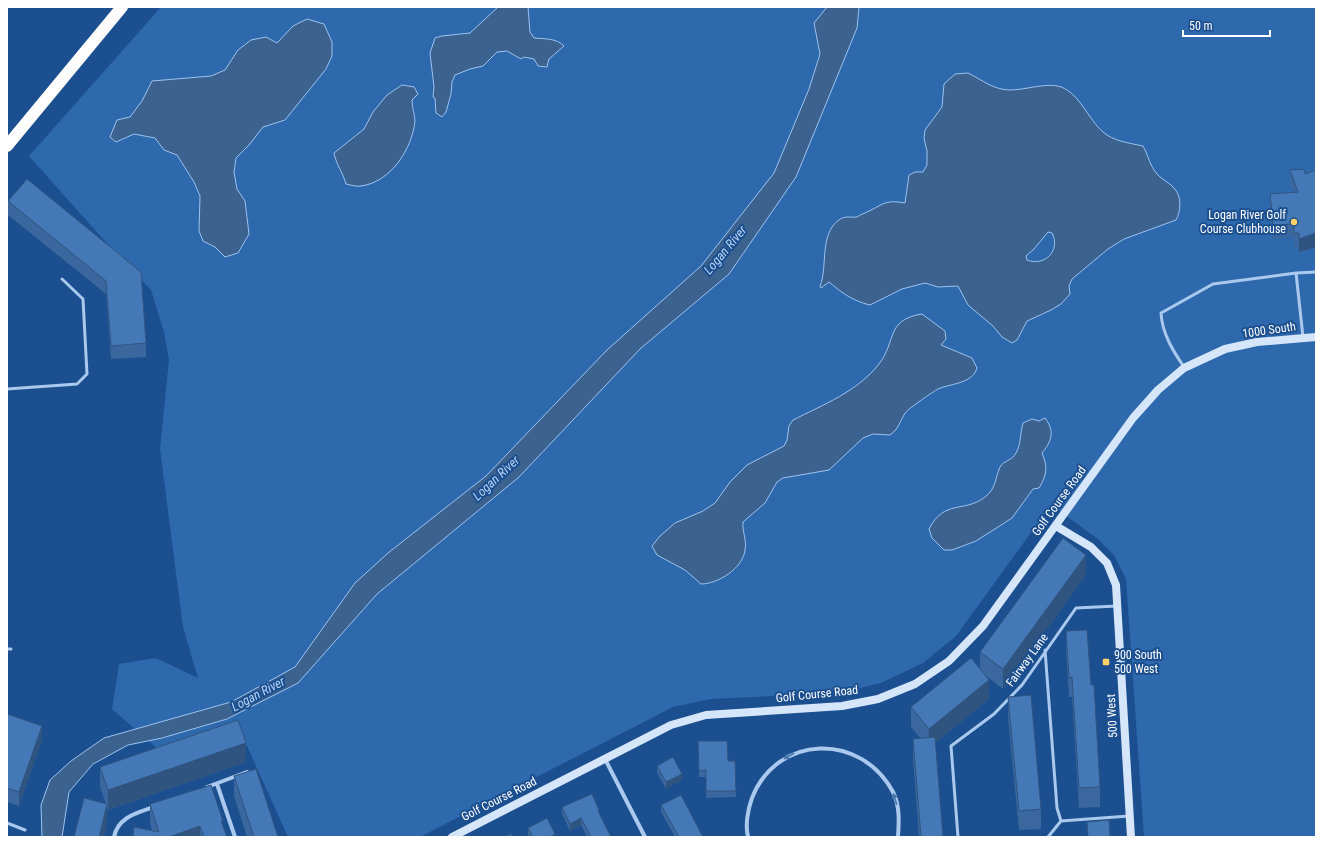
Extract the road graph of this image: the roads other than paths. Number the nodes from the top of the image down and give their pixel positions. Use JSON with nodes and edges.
{"nodes":[{"id":1,"x":122,"y":7,"type":"edge"},
{"id":2,"x":7,"y":146,"type":"edge"},
{"id":3,"x":1316,"y":272,"type":"edge"},
{"id":4,"x":1296,"y":273,"type":"junction"},
{"id":5,"x":62,"y":280,"type":"dead end"},
{"id":6,"x":1304,"y":337,"type":"junction"},
{"id":7,"x":1316,"y":337,"type":"edge"},
{"id":8,"x":1225,"y":349,"type":"joint"},
{"id":9,"x":1184,"y":368,"type":"junction"},
{"id":10,"x":7,"y":389,"type":"edge"},
{"id":11,"x":1056,"y":526,"type":"junction"},
{"id":12,"x":1117,"y":606,"type":"junction"},
{"id":13,"x":1045,"y":650,"type":"junction"},
{"id":14,"x":604,"y":759,"type":"junction"},
{"id":15,"x":248,"y":772,"type":"edge"},
{"id":16,"x":216,"y":784,"type":"junction"},
{"id":17,"x":202,"y":789,"type":"edge"},
{"id":18,"x":158,"y":805,"type":"edge"},
{"id":19,"x":1129,"y":816,"type":"junction"},
{"id":20,"x":1061,"y":822,"type":"junction"},
{"id":21,"x":7,"y":823,"type":"edge"},
{"id":22,"x":25,"y":830,"type":"dead end"},
{"id":23,"x":114,"y":837,"type":"edge"},
{"id":24,"x":234,"y":837,"type":"edge"},
{"id":25,"x":452,"y":837,"type":"edge"},
{"id":26,"x":645,"y":837,"type":"edge"},
{"id":27,"x":748,"y":837,"type":"edge"},
{"id":28,"x":898,"y":837,"type":"edge"},
{"id":29,"x":958,"y":837,"type":"edge"},
{"id":30,"x":1048,"y":837,"type":"edge"},
{"id":31,"x":1131,"y":837,"type":"edge"}],
"edges":[{"from":1,"to":2,"type":"highway"},
{"from":3,"to":4,"type":"lane"},
{"from":4,"to":6,"type":"lane"},
{"from":4,"to":9,"type":"lane"},
{"from":5,"to":10,"type":"lane"},
{"from":6,"to":7,"type":"street","name":"1000 South"},
{"from":6,"to":8,"type":"street","name":"1000 South"},
{"from":8,"to":9,"type":"street","name":"Golf Course Road"},
{"from":9,"to":11,"type":"street","name":"Golf Course Road"},
{"from":11,"to":12,"type":"street","name":"500 West"},
{"from":11,"to":14,"type":"street","name":"Golf Course Road"},
{"from":12,"to":13,"type":"lane","name":"Fairway Lane"},
{"from":12,"to":19,"type":"street","name":"500 West"},
{"from":13,"to":20,"type":"lane"},
{"from":13,"to":29,"type":"lane","name":"Fairway Lane"},
{"from":14,"to":25,"type":"street","name":"Golf Course Road"},
{"from":14,"to":26,"type":"street"},
{"from":15,"to":16,"type":"street"},
{"from":16,"to":17,"type":"street"},
{"from":16,"to":24,"type":"street"},
{"from":18,"to":23,"type":"street"},
{"from":19,"to":20,"type":"lane"},
{"from":19,"to":31,"type":"street","name":"500 West"},
{"from":20,"to":30,"type":"lane"},
{"from":21,"to":22,"type":"lane"},
{"from":28,"to":27,"type":"street","one_way":true}]}
